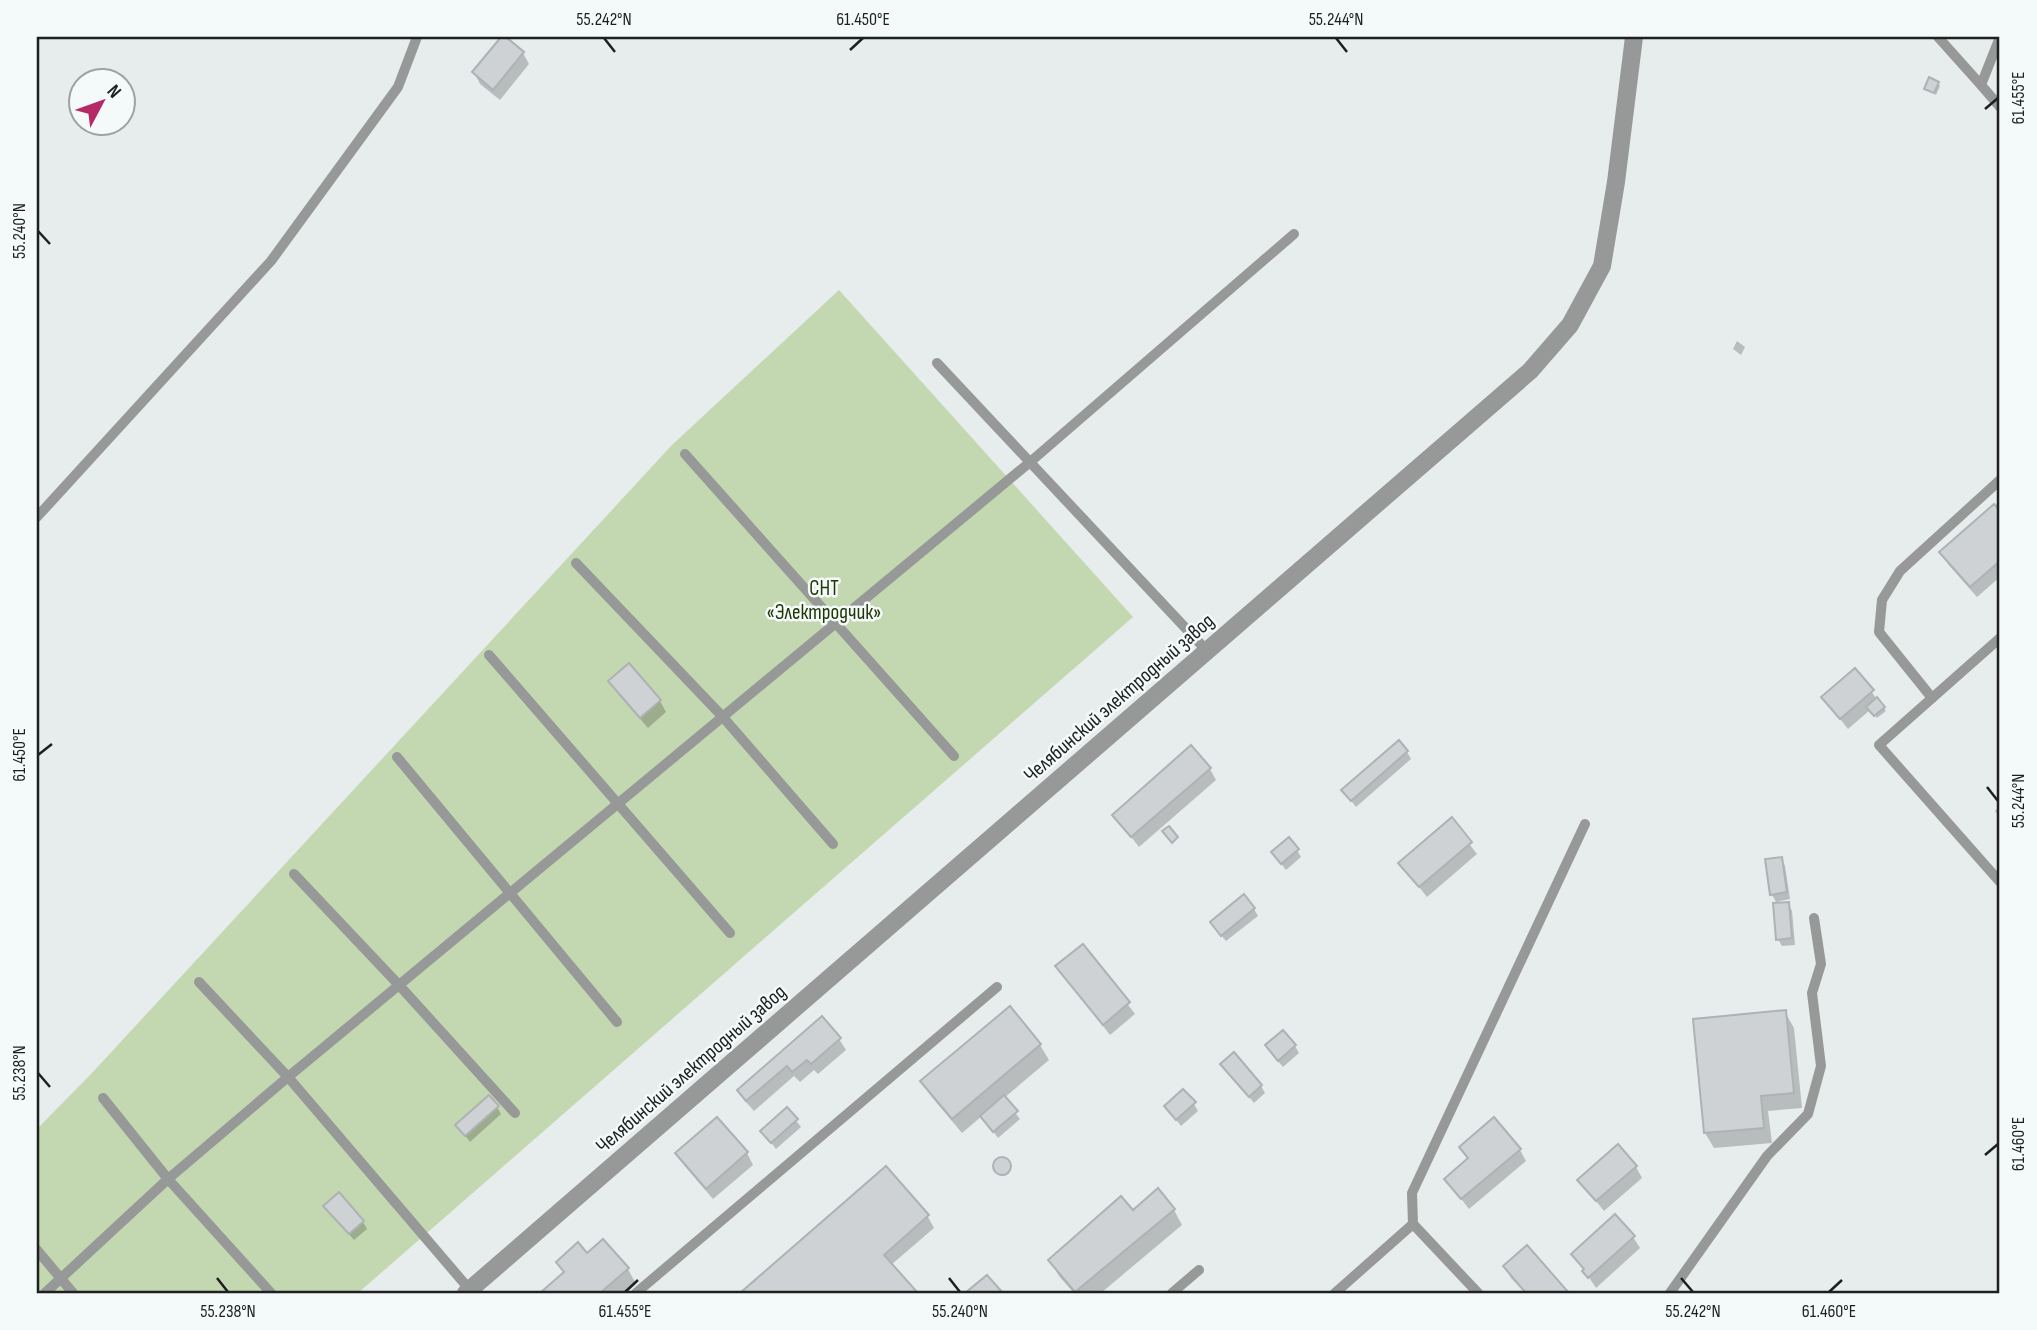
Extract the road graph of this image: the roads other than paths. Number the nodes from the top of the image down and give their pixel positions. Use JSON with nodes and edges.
{"nodes":[{"id":1,"x":417,"y":37,"type":"edge"},
{"id":2,"x":1634,"y":37,"type":"edge"},
{"id":3,"x":1938,"y":37,"type":"edge"},
{"id":4,"x":2000,"y":37,"type":"edge"},
{"id":5,"x":1981,"y":85,"type":"junction"},
{"id":6,"x":2000,"y":107,"type":"edge"},
{"id":7,"x":1294,"y":234,"type":"dead end"},
{"id":8,"x":937,"y":363,"type":"dead end"},
{"id":9,"x":685,"y":454,"type":"dead end"},
{"id":10,"x":1029,"y":463,"type":"junction"},
{"id":11,"x":2000,"y":480,"type":"edge"},
{"id":12,"x":37,"y":517,"type":"edge"},
{"id":13,"x":576,"y":563,"type":"dead end"},
{"id":14,"x":835,"y":623,"type":"junction"},
{"id":15,"x":2000,"y":638,"type":"edge"},
{"id":16,"x":1208,"y":652,"type":"junction"},
{"id":17,"x":489,"y":655,"type":"dead end"},
{"id":18,"x":1932,"y":698,"type":"junction"},
{"id":19,"x":722,"y":716,"type":"junction"},
{"id":20,"x":954,"y":756,"type":"dead end"},
{"id":21,"x":397,"y":757,"type":"dead end"},
{"id":22,"x":620,"y":804,"type":"junction"},
{"id":23,"x":1585,"y":824,"type":"dead end"},
{"id":24,"x":833,"y":844,"type":"dead end"},
{"id":25,"x":295,"y":874,"type":"dead end"},
{"id":26,"x":2000,"y":882,"type":"edge"},
{"id":27,"x":510,"y":893,"type":"junction"},
{"id":28,"x":1814,"y":918,"type":"dead end"},
{"id":29,"x":730,"y":933,"type":"dead end"},
{"id":30,"x":199,"y":982,"type":"dead end"},
{"id":31,"x":398,"y":984,"type":"junction"},
{"id":32,"x":997,"y":987,"type":"dead end"},
{"id":33,"x":617,"y":1022,"type":"dead end"},
{"id":34,"x":288,"y":1077,"type":"junction"},
{"id":35,"x":103,"y":1098,"type":"dead end"},
{"id":36,"x":514,"y":1113,"type":"dead end"},
{"id":37,"x":168,"y":1178,"type":"junction"},
{"id":38,"x":1413,"y":1224,"type":"junction"},
{"id":39,"x":37,"y":1250,"type":"edge"},
{"id":40,"x":1199,"y":1270,"type":"dead end"},
{"id":41,"x":60,"y":1279,"type":"junction"},
{"id":42,"x":468,"y":1291,"type":"edge"},
{"id":43,"x":45,"y":1293,"type":"edge"},
{"id":44,"x":73,"y":1293,"type":"edge"},
{"id":45,"x":271,"y":1293,"type":"edge"},
{"id":46,"x":636,"y":1293,"type":"edge"},
{"id":47,"x":1172,"y":1293,"type":"edge"},
{"id":48,"x":1335,"y":1293,"type":"edge"},
{"id":49,"x":1478,"y":1293,"type":"edge"},
{"id":50,"x":1670,"y":1293,"type":"edge"}],
"edges":[{"from":1,"to":12,"type":"lane"},
{"from":2,"to":16,"type":"street","name":"Челябинский электродный завод"},
{"from":3,"to":5,"type":"lane"},
{"from":4,"to":5,"type":"lane"},
{"from":5,"to":6,"type":"lane"},
{"from":7,"to":10,"type":"lane"},
{"from":8,"to":10,"type":"lane"},
{"from":9,"to":14,"type":"lane"},
{"from":10,"to":14,"type":"lane"},
{"from":10,"to":16,"type":"lane"},
{"from":11,"to":18,"type":"lane"},
{"from":13,"to":19,"type":"lane"},
{"from":14,"to":19,"type":"lane"},
{"from":14,"to":20,"type":"lane"},
{"from":15,"to":18,"type":"lane"},
{"from":16,"to":42,"type":"street","name":"Челябинский электродный завод"},
{"from":17,"to":22,"type":"lane"},
{"from":18,"to":26,"type":"lane"},
{"from":19,"to":22,"type":"lane"},
{"from":19,"to":24,"type":"lane"},
{"from":21,"to":27,"type":"lane"},
{"from":22,"to":27,"type":"lane"},
{"from":22,"to":29,"type":"lane"},
{"from":23,"to":38,"type":"lane"},
{"from":25,"to":31,"type":"lane"},
{"from":27,"to":31,"type":"lane"},
{"from":27,"to":33,"type":"lane"},
{"from":28,"to":50,"type":"lane"},
{"from":30,"to":34,"type":"lane"},
{"from":31,"to":34,"type":"lane"},
{"from":31,"to":36,"type":"lane"},
{"from":32,"to":46,"type":"lane"},
{"from":34,"to":37,"type":"lane"},
{"from":34,"to":42,"type":"lane"},
{"from":35,"to":37,"type":"lane"},
{"from":37,"to":41,"type":"lane"},
{"from":37,"to":45,"type":"lane"},
{"from":38,"to":48,"type":"lane"},
{"from":38,"to":49,"type":"lane"},
{"from":39,"to":41,"type":"lane"},
{"from":40,"to":47,"type":"lane"},
{"from":41,"to":43,"type":"lane"},
{"from":41,"to":44,"type":"lane"}]}
